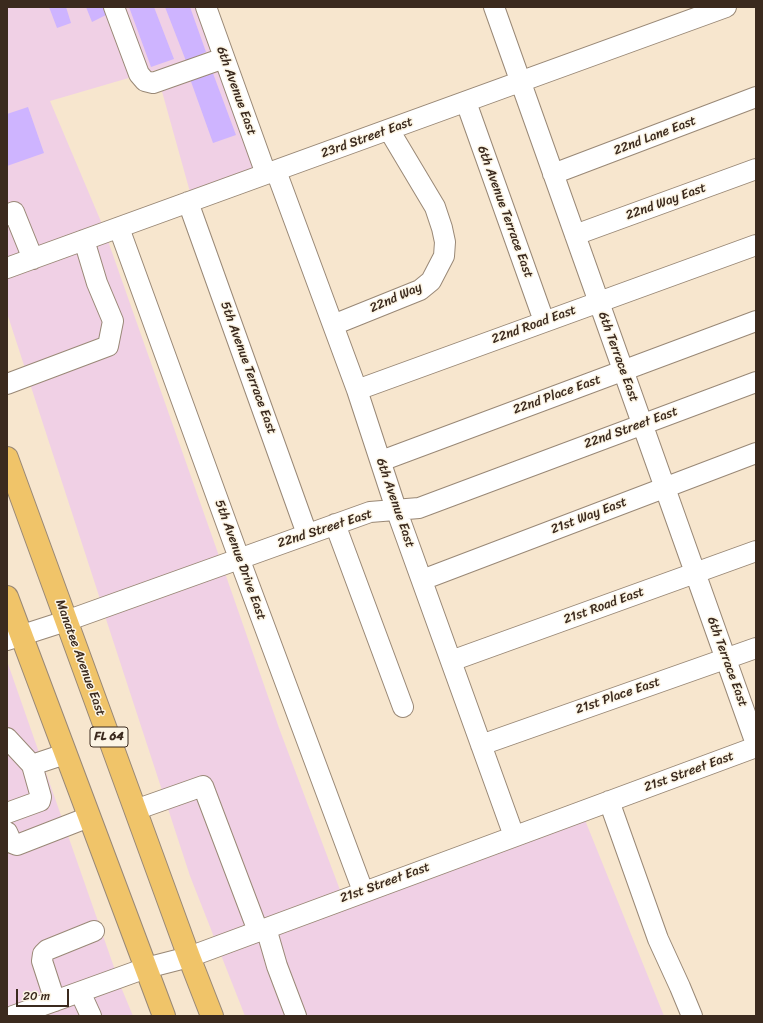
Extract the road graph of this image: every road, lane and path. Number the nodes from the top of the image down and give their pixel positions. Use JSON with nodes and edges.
{"nodes":[{"id":1,"x":114,"y":7,"type":"edge"},
{"id":2,"x":206,"y":7,"type":"edge"},
{"id":3,"x":494,"y":7,"type":"edge"},
{"id":4,"x":726,"y":7,"type":"edge"},
{"id":5,"x":224,"y":58,"type":"junction"},
{"id":6,"x":521,"y":83,"type":"junction"},
{"id":7,"x":756,"y":97,"type":"edge"},
{"id":8,"x":466,"y":102,"type":"junction"},
{"id":9,"x":389,"y":130,"type":"junction"},
{"id":10,"x":756,"y":169,"type":"edge"},
{"id":11,"x":271,"y":172,"type":"junction"},
{"id":12,"x":553,"y":174,"type":"junction"},
{"id":13,"x":188,"y":202,"type":"junction"},
{"id":14,"x":7,"y":214,"type":"edge"},
{"id":15,"x":119,"y":228,"type":"junction"},
{"id":16,"x":575,"y":235,"type":"junction"},
{"id":17,"x":84,"y":240,"type":"junction"},
{"id":18,"x":756,"y":245,"type":"edge"},
{"id":19,"x":33,"y":259,"type":"junction"},
{"id":20,"x":7,"y":268,"type":"edge"},
{"id":21,"x":598,"y":302,"type":"junction"},
{"id":22,"x":544,"y":321,"type":"junction"},
{"id":23,"x":756,"y":322,"type":"edge"},
{"id":24,"x":333,"y":325,"type":"junction"},
{"id":25,"x":624,"y":370,"type":"junction"},
{"id":26,"x":756,"y":382,"type":"edge"},
{"id":27,"x":7,"y":384,"type":"edge"},
{"id":28,"x":357,"y":390,"type":"junction"},
{"id":29,"x":642,"y":424,"type":"junction"},
{"id":30,"x":756,"y":453,"type":"edge"},
{"id":31,"x":7,"y":458,"type":"edge"},
{"id":32,"x":380,"y":460,"type":"junction"},
{"id":33,"x":664,"y":488,"type":"junction"},
{"id":34,"x":396,"y":509,"type":"junction"},
{"id":35,"x":335,"y":524,"type":"junction"},
{"id":36,"x":307,"y":534,"type":"junction"},
{"id":37,"x":756,"y":551,"type":"edge"},
{"id":38,"x":239,"y":558,"type":"junction"},
{"id":39,"x":695,"y":573,"type":"junction"},
{"id":40,"x":422,"y":580,"type":"junction"},
{"id":41,"x":7,"y":597,"type":"edge"},
{"id":42,"x":66,"y":621,"type":"junction"},
{"id":43,"x":14,"y":638,"type":"edge"},
{"id":44,"x":756,"y":648,"type":"edge"},
{"id":45,"x":726,"y":659,"type":"junction"},
{"id":46,"x":451,"y":661,"type":"junction"},
{"id":47,"x":403,"y":707,"type":"dead end"},
{"id":48,"x":7,"y":738,"type":"edge"},
{"id":49,"x":481,"y":744,"type":"junction"},
{"id":50,"x":756,"y":744,"type":"edge"},
{"id":51,"x":756,"y":747,"type":"edge"},
{"id":52,"x":65,"y":754,"type":"junction"},
{"id":53,"x":32,"y":765,"type":"junction"},
{"id":54,"x":608,"y":801,"type":"junction"},
{"id":55,"x":135,"y":810,"type":"junction"},
{"id":56,"x":7,"y":813,"type":"edge"},
{"id":57,"x":89,"y":817,"type":"junction"},
{"id":58,"x":7,"y":832,"type":"edge"},
{"id":59,"x":514,"y":836,"type":"junction"},
{"id":60,"x":363,"y":891,"type":"junction"},
{"id":61,"x":262,"y":929,"type":"junction"},
{"id":62,"x":94,"y":931,"type":"dead end"},
{"id":63,"x":189,"y":957,"type":"junction"},
{"id":64,"x":146,"y":968,"type":"junction"},
{"id":65,"x":80,"y":992,"type":"junction"},
{"id":66,"x":55,"y":1001,"type":"junction"},
{"id":67,"x":13,"y":1016,"type":"edge"},
{"id":68,"x":91,"y":1016,"type":"edge"},
{"id":69,"x":164,"y":1016,"type":"edge"},
{"id":70,"x":212,"y":1016,"type":"edge"},
{"id":71,"x":296,"y":1016,"type":"edge"},
{"id":72,"x":692,"y":1016,"type":"edge"}],
"edges":[{"from":1,"to":5,"type":"street"},
{"from":2,"to":5,"type":"street","name":"6th Avenue East"},
{"from":3,"to":6,"type":"street","name":"6th Terrace East"},
{"from":4,"to":6,"type":"street","name":"23rd Street East"},
{"from":5,"to":11,"type":"street","name":"6th Avenue East"},
{"from":6,"to":8,"type":"street","name":"23rd Street East"},
{"from":6,"to":12,"type":"street","name":"6th Terrace East"},
{"from":7,"to":12,"type":"street","name":"22nd Lane East"},
{"from":8,"to":9,"type":"street","name":"23rd Street East"},
{"from":8,"to":22,"type":"street","name":"6th Avenue Terrace East"},
{"from":9,"to":11,"type":"street","name":"23rd Street East"},
{"from":9,"to":24,"type":"street","name":"22nd Way"},
{"from":10,"to":16,"type":"street","name":"22nd Way East"},
{"from":11,"to":13,"type":"street","name":"23rd Street East"},
{"from":11,"to":24,"type":"street","name":"6th Avenue East"},
{"from":12,"to":16,"type":"street","name":"6th Terrace East"},
{"from":13,"to":15,"type":"street","name":"23rd Street East"},
{"from":13,"to":36,"type":"street","name":"5th Avenue Terrace East"},
{"from":14,"to":19,"type":"street"},
{"from":15,"to":17,"type":"street","name":"23rd Street East"},
{"from":15,"to":38,"type":"street","name":"5th Avenue Drive East"},
{"from":16,"to":21,"type":"street","name":"6th Terrace East"},
{"from":17,"to":19,"type":"street","name":"23rd Street East"},
{"from":17,"to":27,"type":"street"},
{"from":18,"to":21,"type":"street","name":"22nd Road East"},
{"from":19,"to":20,"type":"street","name":"23rd Street East"},
{"from":21,"to":22,"type":"street","name":"22nd Road East"},
{"from":21,"to":25,"type":"street","name":"6th Terrace East"},
{"from":22,"to":28,"type":"street","name":"22nd Road East"},
{"from":23,"to":25,"type":"street","name":"22nd Place East"},
{"from":24,"to":28,"type":"street","name":"6th Avenue East"},
{"from":25,"to":29,"type":"street","name":"6th Terrace East"},
{"from":25,"to":32,"type":"street","name":"22nd Place East"},
{"from":26,"to":29,"type":"street","name":"22nd Street East"},
{"from":28,"to":32,"type":"street","name":"6th Avenue East"},
{"from":29,"to":33,"type":"street","name":"6th Terrace East"},
{"from":29,"to":34,"type":"street","name":"22nd Street East"},
{"from":30,"to":33,"type":"street","name":"21st Way East"},
{"from":31,"to":42,"type":"main road","name":"Manatee Avenue East","number":"FL 64"},
{"from":32,"to":34,"type":"street","name":"6th Avenue East"},
{"from":33,"to":39,"type":"street","name":"6th Terrace East"},
{"from":33,"to":40,"type":"street","name":"21st Way East"},
{"from":34,"to":35,"type":"street","name":"22nd Street East"},
{"from":34,"to":40,"type":"street","name":"6th Avenue East"},
{"from":35,"to":36,"type":"street","name":"22nd Street East"},
{"from":35,"to":47,"type":"street"},
{"from":36,"to":38,"type":"street","name":"22nd Street East"},
{"from":37,"to":39,"type":"street","name":"21st Road East"},
{"from":38,"to":42,"type":"street","name":"22nd Street East"},
{"from":38,"to":60,"type":"street","name":"5th Avenue Drive East"},
{"from":39,"to":45,"type":"street","name":"6th Terrace East"},
{"from":39,"to":46,"type":"street","name":"21st Road East"},
{"from":40,"to":46,"type":"street","name":"6th Avenue East"},
{"from":41,"to":43,"type":"main road"},
{"from":42,"to":43,"type":"street","name":"22nd Street East"},
{"from":42,"to":55,"type":"main road","name":"Manatee Avenue East","number":"FL 64"},
{"from":43,"to":52,"type":"main road"},
{"from":44,"to":45,"type":"street","name":"21st Place East"},
{"from":45,"to":49,"type":"street","name":"21st Place East"},
{"from":45,"to":50,"type":"street","name":"6th Terrace East"},
{"from":46,"to":49,"type":"street","name":"6th Avenue East"},
{"from":48,"to":53,"type":"street"},
{"from":49,"to":59,"type":"street","name":"6th Avenue East"},
{"from":51,"to":54,"type":"street","name":"21st Street East"},
{"from":52,"to":53,"type":"street"},
{"from":52,"to":57,"type":"main road"},
{"from":53,"to":56,"type":"street"},
{"from":54,"to":59,"type":"street","name":"21st Street East"},
{"from":54,"to":72,"type":"street"},
{"from":55,"to":61,"type":"street"},
{"from":55,"to":63,"type":"main road","name":"Manatee Avenue East","number":"FL 64"},
{"from":57,"to":58,"type":"street"},
{"from":57,"to":64,"type":"main road"},
{"from":59,"to":60,"type":"street","name":"21st Street East"},
{"from":60,"to":61,"type":"street","name":"21st Street East"},
{"from":61,"to":63,"type":"street","name":"21st Street East"},
{"from":61,"to":71,"type":"street"},
{"from":62,"to":66,"type":"street"},
{"from":63,"to":64,"type":"street","name":"21st Street East"},
{"from":63,"to":70,"type":"main road","name":"Manatee Avenue East","number":"FL 64"},
{"from":64,"to":65,"type":"street","name":"21st Street East"},
{"from":64,"to":69,"type":"main road"},
{"from":65,"to":66,"type":"street","name":"21st Street East"},
{"from":65,"to":68,"type":"street"},
{"from":66,"to":67,"type":"street","name":"21st Street East"}]}
